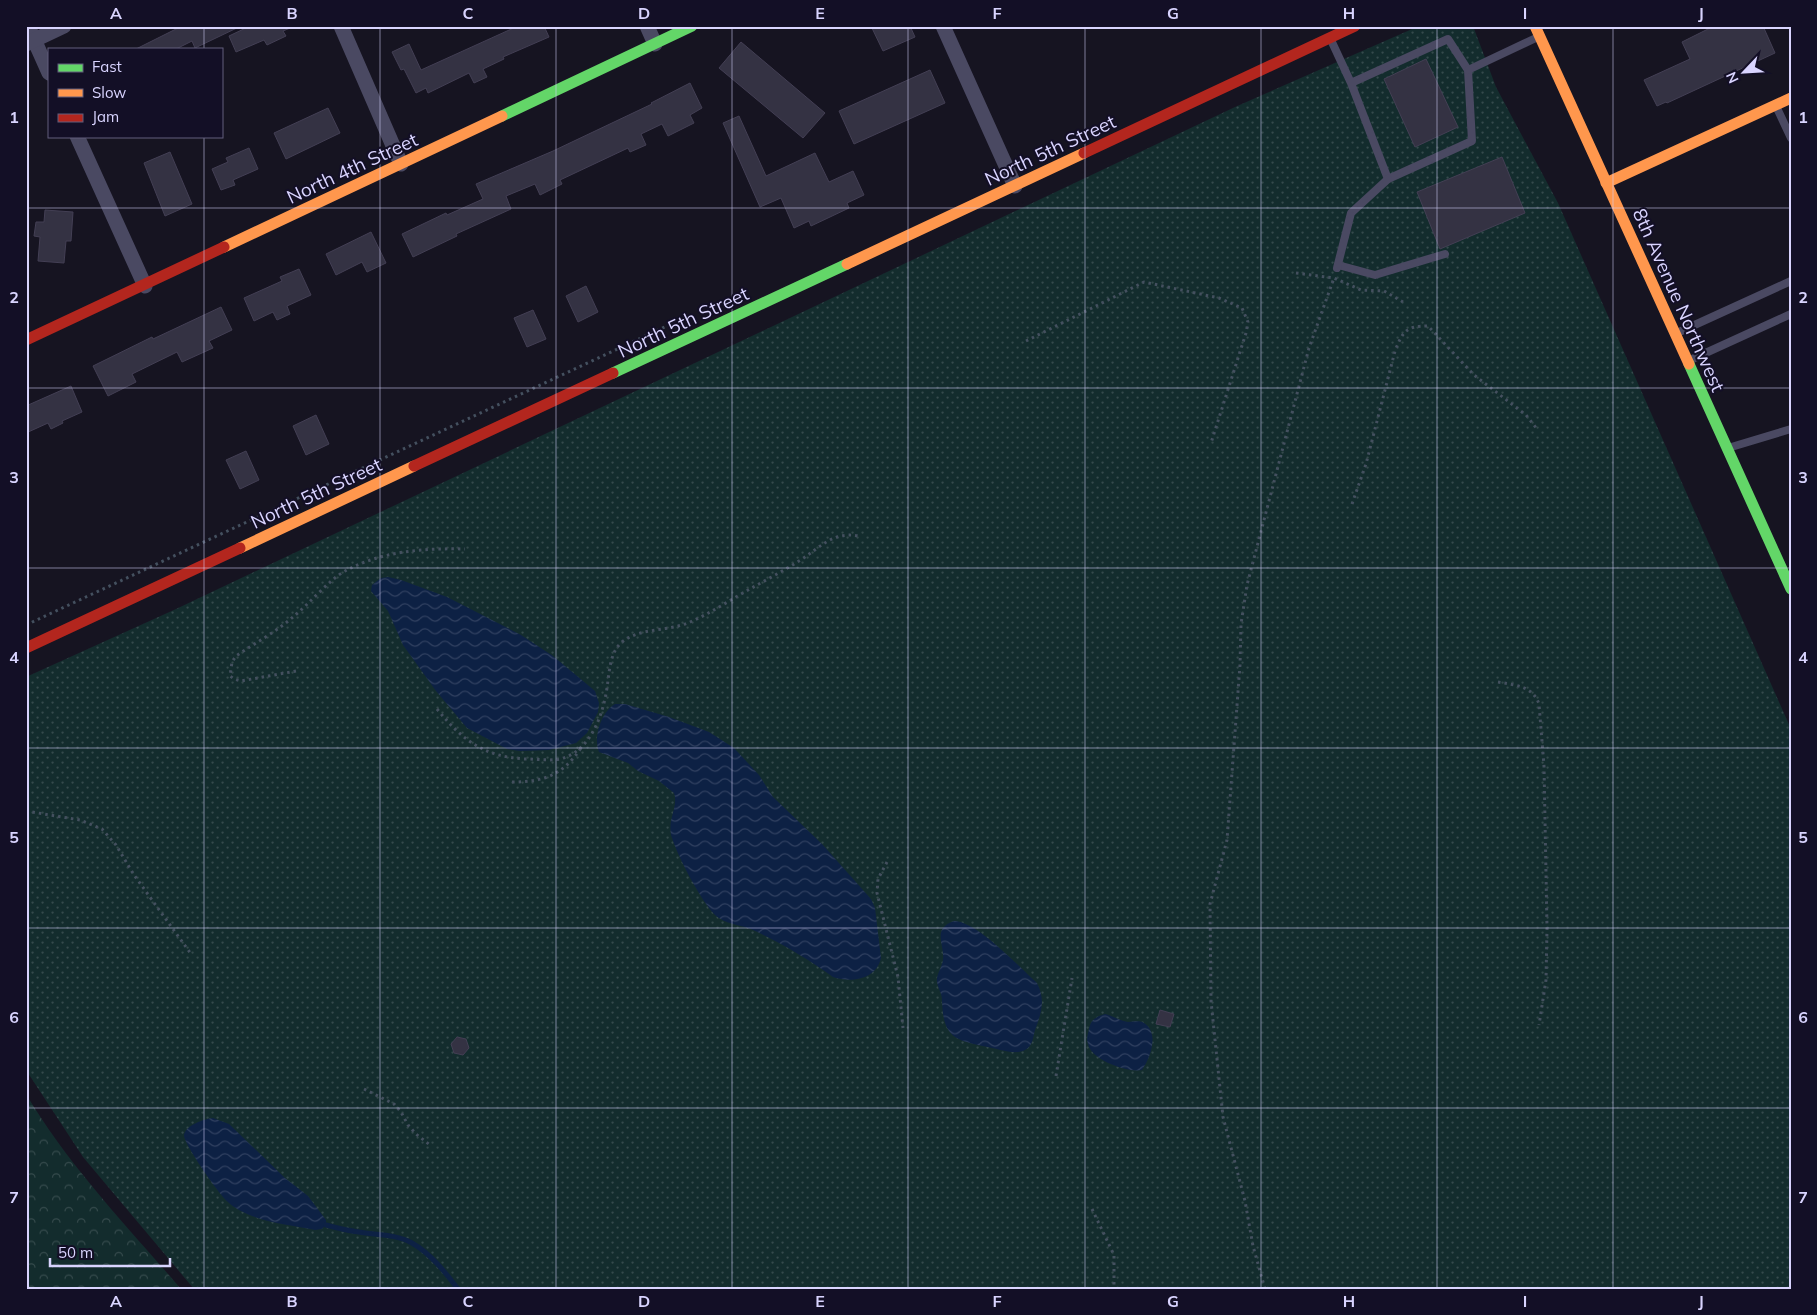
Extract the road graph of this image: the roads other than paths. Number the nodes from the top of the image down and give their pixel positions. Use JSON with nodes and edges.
{"nodes":[{"id":1,"x":28,"y":26,"type":"edge"},
{"id":2,"x":64,"y":26,"type":"edge"},
{"id":3,"x":341,"y":26,"type":"edge"},
{"id":4,"x":648,"y":26,"type":"edge"},
{"id":5,"x":692,"y":26,"type":"edge"},
{"id":6,"x":943,"y":26,"type":"edge"},
{"id":7,"x":1355,"y":26,"type":"edge"},
{"id":8,"x":1537,"y":31,"type":"edge"},
{"id":9,"x":1330,"y":38,"type":"junction"},
{"id":10,"x":30,"y":42,"type":"edge"},
{"id":11,"x":655,"y":44,"type":"junction"},
{"id":12,"x":1468,"y":70,"type":"junction"},
{"id":13,"x":48,"y":71,"type":"edge"},
{"id":14,"x":1352,"y":83,"type":"junction"},
{"id":15,"x":1791,"y":98,"type":"edge"},
{"id":16,"x":1775,"y":104,"type":"junction"},
{"id":17,"x":78,"y":138,"type":"edge"},
{"id":18,"x":1791,"y":138,"type":"edge"},
{"id":19,"x":401,"y":164,"type":"junction"},
{"id":20,"x":1388,"y":179,"type":"junction"},
{"id":21,"x":1606,"y":183,"type":"junction"},
{"id":22,"x":1015,"y":186,"type":"junction"},
{"id":23,"x":1445,"y":254,"type":"dead end"},
{"id":24,"x":1791,"y":281,"type":"edge"},
{"id":25,"x":145,"y":286,"type":"junction"},
{"id":26,"x":1791,"y":314,"type":"edge"},
{"id":27,"x":1675,"y":334,"type":"junction"},
{"id":28,"x":26,"y":340,"type":"edge"},
{"id":29,"x":1687,"y":361,"type":"junction"},
{"id":30,"x":1791,"y":429,"type":"edge"},
{"id":31,"x":1726,"y":448,"type":"junction"},
{"id":32,"x":1791,"y":589,"type":"edge"},
{"id":33,"x":26,"y":648,"type":"edge"}],
"edges":[{"from":1,"to":10,"type":"street"},
{"from":2,"to":10,"type":"street"},
{"from":3,"to":19,"type":"street"},
{"from":4,"to":11,"type":"street"},
{"from":5,"to":11,"type":"street","name":"North 4th Street"},
{"from":6,"to":22,"type":"street"},
{"from":7,"to":9,"type":"street","name":"North 5th Street"},
{"from":8,"to":12,"type":"lane"},
{"from":8,"to":21,"type":"street","name":"8th Avenue Northwest"},
{"from":9,"to":14,"type":"lane"},
{"from":9,"to":22,"type":"street","name":"North 5th Street"},
{"from":10,"to":13,"type":"street"},
{"from":11,"to":19,"type":"street","name":"North 4th Street"},
{"from":12,"to":14,"type":"lane"},
{"from":12,"to":20,"type":"lane"},
{"from":14,"to":20,"type":"lane"},
{"from":15,"to":16,"type":"street"},
{"from":16,"to":18,"type":"lane"},
{"from":16,"to":21,"type":"street"},
{"from":17,"to":25,"type":"street"},
{"from":19,"to":25,"type":"street","name":"North 4th Street"},
{"from":20,"to":23,"type":"lane"},
{"from":21,"to":27,"type":"street","name":"8th Avenue Northwest"},
{"from":22,"to":33,"type":"street","name":"North 5th Street"},
{"from":24,"to":27,"type":"lane"},
{"from":25,"to":28,"type":"street","name":"North 4th Street"},
{"from":26,"to":29,"type":"lane"},
{"from":27,"to":29,"type":"street","name":"8th Avenue Northwest"},
{"from":29,"to":31,"type":"street","name":"8th Avenue Northwest"},
{"from":30,"to":31,"type":"lane"},
{"from":31,"to":32,"type":"street","name":"8th Avenue Northwest"}]}
